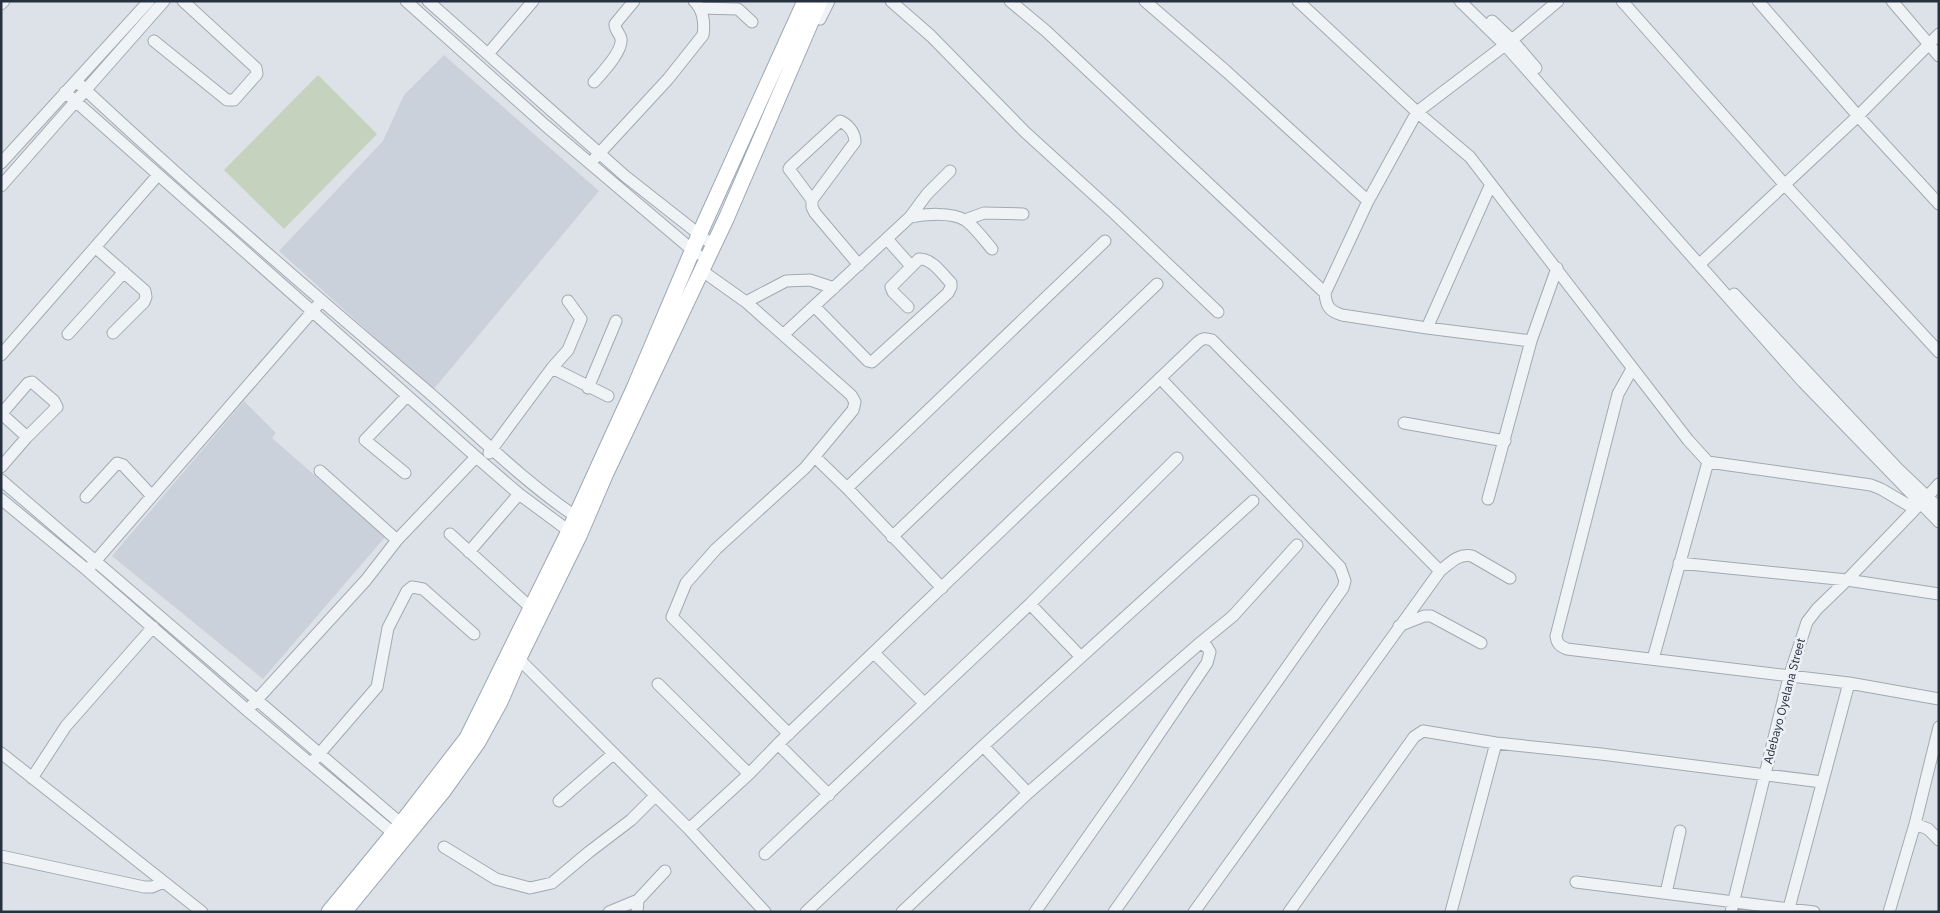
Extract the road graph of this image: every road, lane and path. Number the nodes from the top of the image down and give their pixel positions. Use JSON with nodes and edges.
{"nodes":[{"id":1,"x":149,"y":1,"type":"edge"},
{"id":2,"x":164,"y":1,"type":"edge"},
{"id":3,"x":184,"y":1,"type":"edge"},
{"id":4,"x":406,"y":1,"type":"edge"},
{"id":5,"x":428,"y":1,"type":"edge"},
{"id":6,"x":533,"y":1,"type":"edge"},
{"id":7,"x":634,"y":1,"type":"edge"},
{"id":8,"x":805,"y":1,"type":"edge"},
{"id":9,"x":820,"y":1,"type":"edge"},
{"id":10,"x":829,"y":1,"type":"edge"},
{"id":11,"x":890,"y":1,"type":"edge"},
{"id":12,"x":1010,"y":1,"type":"edge"},
{"id":13,"x":1145,"y":1,"type":"edge"},
{"id":14,"x":1298,"y":1,"type":"edge"},
{"id":15,"x":1460,"y":1,"type":"edge"},
{"id":16,"x":1471,"y":1,"type":"edge"},
{"id":17,"x":1558,"y":1,"type":"edge"},
{"id":18,"x":1622,"y":1,"type":"edge"},
{"id":19,"x":1758,"y":1,"type":"edge"},
{"id":20,"x":1892,"y":1,"type":"edge"},
{"id":21,"x":697,"y":5,"type":"edge"},
{"id":22,"x":814,"y":17,"type":"junction"},
{"id":23,"x":752,"y":22,"type":"dead end"},
{"id":24,"x":1939,"y":34,"type":"edge"},
{"id":25,"x":154,"y":41,"type":"dead end"},
{"id":26,"x":1509,"y":42,"type":"junction"},
{"id":27,"x":1928,"y":44,"type":"junction"},
{"id":28,"x":488,"y":54,"type":"junction"},
{"id":29,"x":1939,"y":56,"type":"edge"},
{"id":30,"x":76,"y":81,"type":"junction"},
{"id":31,"x":594,"y":82,"type":"dead end"},
{"id":32,"x":86,"y":91,"type":"junction"},
{"id":33,"x":65,"y":92,"type":"junction"},
{"id":34,"x":76,"y":102,"type":"junction"},
{"id":35,"x":1417,"y":112,"type":"junction"},
{"id":36,"x":1858,"y":116,"type":"junction"},
{"id":37,"x":600,"y":154,"type":"junction"},
{"id":38,"x":1,"y":163,"type":"edge"},
{"id":39,"x":590,"y":163,"type":"junction"},
{"id":40,"x":950,"y":171,"type":"dead end"},
{"id":41,"x":158,"y":175,"type":"junction"},
{"id":42,"x":1785,"y":185,"type":"junction"},
{"id":43,"x":1,"y":186,"type":"edge"},
{"id":44,"x":1490,"y":186,"type":"junction"},
{"id":45,"x":812,"y":200,"type":"junction"},
{"id":46,"x":1368,"y":201,"type":"junction"},
{"id":47,"x":1939,"y":204,"type":"edge"},
{"id":48,"x":1022,"y":214,"type":"dead end"},
{"id":49,"x":910,"y":217,"type":"junction"},
{"id":50,"x":966,"y":220,"type":"junction"},
{"id":51,"x":700,"y":235,"type":"junction"},
{"id":52,"x":887,"y":239,"type":"junction"},
{"id":53,"x":1105,"y":241,"type":"dead end"},
{"id":54,"x":714,"y":246,"type":"junction"},
{"id":55,"x":95,"y":247,"type":"junction"},
{"id":56,"x":992,"y":249,"type":"dead end"},
{"id":57,"x":692,"y":251,"type":"junction"},
{"id":58,"x":1703,"y":261,"type":"junction"},
{"id":59,"x":859,"y":265,"type":"junction"},
{"id":60,"x":704,"y":266,"type":"junction"},
{"id":61,"x":911,"y":266,"type":"junction"},
{"id":62,"x":1557,"y":268,"type":"junction"},
{"id":63,"x":124,"y":272,"type":"junction"},
{"id":64,"x":1157,"y":284,"type":"dead end"},
{"id":65,"x":834,"y":288,"type":"junction"},
{"id":66,"x":1325,"y":293,"type":"junction"},
{"id":67,"x":322,"y":301,"type":"junction"},
{"id":68,"x":568,"y":301,"type":"dead end"},
{"id":69,"x":746,"y":302,"type":"junction"},
{"id":70,"x":814,"y":306,"type":"junction"},
{"id":71,"x":908,"y":307,"type":"dead end"},
{"id":72,"x":312,"y":311,"type":"junction"},
{"id":73,"x":1218,"y":312,"type":"dead end"},
{"id":74,"x":616,"y":322,"type":"dead end"},
{"id":75,"x":1427,"y":328,"type":"junction"},
{"id":76,"x":113,"y":333,"type":"dead end"},
{"id":77,"x":68,"y":334,"type":"dead end"},
{"id":78,"x":784,"y":334,"type":"junction"},
{"id":79,"x":1532,"y":341,"type":"junction"},
{"id":80,"x":1777,"y":347,"type":"junction"},
{"id":81,"x":1939,"y":352,"type":"edge"},
{"id":82,"x":1,"y":356,"type":"edge"},
{"id":83,"x":552,"y":368,"type":"junction"},
{"id":84,"x":1632,"y":368,"type":"junction"},
{"id":85,"x":1160,"y":378,"type":"junction"},
{"id":86,"x":588,"y":388,"type":"junction"},
{"id":87,"x":406,"y":396,"type":"junction"},
{"id":88,"x":608,"y":396,"type":"dead end"},
{"id":89,"x":1404,"y":423,"type":"dead end"},
{"id":90,"x":27,"y":437,"type":"junction"},
{"id":91,"x":1505,"y":441,"type":"junction"},
{"id":92,"x":492,"y":449,"type":"junction"},
{"id":93,"x":814,"y":456,"type":"junction"},
{"id":94,"x":1177,"y":458,"type":"dead end"},
{"id":95,"x":479,"y":460,"type":"junction"},
{"id":96,"x":1708,"y":462,"type":"junction"},
{"id":97,"x":1,"y":467,"type":"edge"},
{"id":98,"x":320,"y":471,"type":"dead end"},
{"id":99,"x":405,"y":473,"type":"dead end"},
{"id":100,"x":1,"y":480,"type":"edge"},
{"id":101,"x":1939,"y":484,"type":"edge"},
{"id":102,"x":847,"y":488,"type":"junction"},
{"id":103,"x":519,"y":494,"type":"junction"},
{"id":104,"x":151,"y":495,"type":"junction"},
{"id":105,"x":86,"y":497,"type":"dead end"},
{"id":106,"x":1,"y":499,"type":"edge"},
{"id":107,"x":1488,"y":499,"type":"dead end"},
{"id":108,"x":1253,"y":501,"type":"dead end"},
{"id":109,"x":1921,"y":503,"type":"junction"},
{"id":110,"x":1939,"y":508,"type":"edge"},
{"id":111,"x":575,"y":516,"type":"junction"},
{"id":112,"x":1939,"y":522,"type":"edge"},
{"id":113,"x":569,"y":531,"type":"junction"},
{"id":114,"x":450,"y":534,"type":"dead end"},
{"id":115,"x":892,"y":537,"type":"junction"},
{"id":116,"x":397,"y":540,"type":"junction"},
{"id":117,"x":1297,"y":545,"type":"dead end"},
{"id":118,"x":469,"y":552,"type":"junction"},
{"id":119,"x":95,"y":561,"type":"junction"},
{"id":120,"x":1679,"y":563,"type":"junction"},
{"id":121,"x":88,"y":570,"type":"junction"},
{"id":122,"x":1440,"y":571,"type":"junction"},
{"id":123,"x":1510,"y":578,"type":"dead end"},
{"id":124,"x":1847,"y":580,"type":"junction"},
{"id":125,"x":942,"y":588,"type":"junction"},
{"id":126,"x":1939,"y":594,"type":"edge"},
{"id":127,"x":1030,"y":604,"type":"junction"},
{"id":128,"x":530,"y":607,"type":"junction"},
{"id":129,"x":1398,"y":626,"type":"junction"},
{"id":130,"x":153,"y":627,"type":"junction"},
{"id":131,"x":474,"y":634,"type":"dead end"},
{"id":132,"x":1200,"y":642,"type":"junction"},
{"id":133,"x":1481,"y":643,"type":"dead end"},
{"id":134,"x":874,"y":653,"type":"junction"},
{"id":135,"x":514,"y":654,"type":"junction"},
{"id":136,"x":1081,"y":657,"type":"junction"},
{"id":137,"x":1653,"y":659,"type":"junction"},
{"id":138,"x":1789,"y":677,"type":"junction"},
{"id":139,"x":1849,"y":683,"type":"junction"},
{"id":140,"x":658,"y":684,"type":"dead end"},
{"id":141,"x":1939,"y":699,"type":"edge"},
{"id":142,"x":257,"y":700,"type":"junction"},
{"id":143,"x":924,"y":703,"type":"junction"},
{"id":144,"x":248,"y":711,"type":"junction"},
{"id":145,"x":1939,"y":727,"type":"edge"},
{"id":146,"x":789,"y":734,"type":"junction"},
{"id":147,"x":1496,"y":743,"type":"junction"},
{"id":148,"x":778,"y":744,"type":"junction"},
{"id":149,"x":983,"y":746,"type":"junction"},
{"id":150,"x":1,"y":753,"type":"edge"},
{"id":151,"x":319,"y":754,"type":"junction"},
{"id":152,"x":612,"y":754,"type":"junction"},
{"id":153,"x":312,"y":764,"type":"junction"},
{"id":154,"x":749,"y":774,"type":"junction"},
{"id":155,"x":1765,"y":775,"type":"junction"},
{"id":156,"x":32,"y":778,"type":"junction"},
{"id":157,"x":1822,"y":782,"type":"junction"},
{"id":158,"x":1028,"y":793,"type":"junction"},
{"id":159,"x":829,"y":795,"type":"junction"},
{"id":160,"x":655,"y":796,"type":"junction"},
{"id":161,"x":559,"y":800,"type":"dead end"},
{"id":162,"x":1915,"y":824,"type":"junction"},
{"id":163,"x":690,"y":829,"type":"junction"},
{"id":164,"x":1680,"y":830,"type":"dead end"},
{"id":165,"x":401,"y":832,"type":"junction"},
{"id":166,"x":1939,"y":840,"type":"edge"},
{"id":167,"x":444,"y":847,"type":"dead end"},
{"id":168,"x":765,"y":854,"type":"dead end"},
{"id":169,"x":1,"y":856,"type":"edge"},
{"id":170,"x":664,"y":871,"type":"dead end"},
{"id":171,"x":164,"y":882,"type":"junction"},
{"id":172,"x":1576,"y":882,"type":"dead end"},
{"id":173,"x":1666,"y":892,"type":"junction"},
{"id":174,"x":637,"y":906,"type":"edge"},
{"id":175,"x":1732,"y":906,"type":"edge"},
{"id":176,"x":1789,"y":908,"type":"junction"},
{"id":177,"x":351,"y":910,"type":"edge"},
{"id":178,"x":202,"y":912,"type":"edge"},
{"id":179,"x":329,"y":912,"type":"edge"},
{"id":180,"x":609,"y":912,"type":"edge"},
{"id":181,"x":765,"y":912,"type":"edge"},
{"id":182,"x":806,"y":912,"type":"edge"},
{"id":183,"x":902,"y":912,"type":"edge"},
{"id":184,"x":1035,"y":912,"type":"edge"},
{"id":185,"x":1114,"y":912,"type":"edge"},
{"id":186,"x":1194,"y":912,"type":"edge"},
{"id":187,"x":1289,"y":912,"type":"edge"},
{"id":188,"x":1452,"y":912,"type":"edge"},
{"id":189,"x":1814,"y":912,"type":"edge"},
{"id":190,"x":1889,"y":912,"type":"edge"}],
"edges":[{"from":1,"to":30,"type":"street"},
{"from":2,"to":32,"type":"street"},
{"from":3,"to":25,"type":"street"},
{"from":4,"to":39,"type":"street"},
{"from":5,"to":28,"type":"street"},
{"from":6,"to":28,"type":"street"},
{"from":7,"to":31,"type":"street"},
{"from":8,"to":51,"type":"main road"},
{"from":9,"to":22,"type":"main road"},
{"from":10,"to":22,"type":"street"},
{"from":11,"to":73,"type":"street"},
{"from":12,"to":66,"type":"street"},
{"from":13,"to":46,"type":"street"},
{"from":14,"to":35,"type":"street"},
{"from":15,"to":26,"type":"street"},
{"from":16,"to":26,"type":"street"},
{"from":17,"to":26,"type":"street"},
{"from":18,"to":42,"type":"street"},
{"from":19,"to":36,"type":"street"},
{"from":20,"to":27,"type":"street"},
{"from":21,"to":23,"type":"street"},
{"from":21,"to":37,"type":"street"},
{"from":22,"to":54,"type":"main road"},
{"from":24,"to":27,"type":"street"},
{"from":26,"to":35,"type":"street"},
{"from":26,"to":58,"type":"street"},
{"from":26,"to":80,"type":"street"},
{"from":27,"to":29,"type":"street"},
{"from":27,"to":36,"type":"street"},
{"from":28,"to":37,"type":"street"},
{"from":30,"to":32,"type":"street"},
{"from":30,"to":33,"type":"street"},
{"from":32,"to":34,"type":"street"},
{"from":32,"to":67,"type":"street"},
{"from":33,"to":34,"type":"street"},
{"from":33,"to":38,"type":"street"},
{"from":34,"to":41,"type":"street"},
{"from":34,"to":43,"type":"street"},
{"from":35,"to":44,"type":"street"},
{"from":35,"to":46,"type":"street"},
{"from":36,"to":42,"type":"street"},
{"from":36,"to":47,"type":"street"},
{"from":37,"to":39,"type":"street"},
{"from":37,"to":51,"type":"street"},
{"from":39,"to":57,"type":"street"},
{"from":40,"to":49,"type":"street"},
{"from":41,"to":55,"type":"street"},
{"from":41,"to":72,"type":"street"},
{"from":42,"to":58,"type":"street"},
{"from":42,"to":81,"type":"street"},
{"from":44,"to":62,"type":"street"},
{"from":44,"to":75,"type":"street"},
{"from":45,"to":45,"type":"street"},
{"from":45,"to":59,"type":"street"},
{"from":46,"to":66,"type":"street"},
{"from":48,"to":50,"type":"street"},
{"from":49,"to":50,"type":"street"},
{"from":49,"to":52,"type":"street"},
{"from":50,"to":56,"type":"street"},
{"from":51,"to":54,"type":"street"},
{"from":51,"to":57,"type":"main road"},
{"from":52,"to":59,"type":"street"},
{"from":52,"to":61,"type":"street"},
{"from":53,"to":102,"type":"street"},
{"from":54,"to":60,"type":"main road"},
{"from":55,"to":63,"type":"street"},
{"from":55,"to":82,"type":"street"},
{"from":57,"to":60,"type":"street"},
{"from":57,"to":111,"type":"main road"},
{"from":58,"to":80,"type":"street"},
{"from":59,"to":65,"type":"street"},
{"from":60,"to":69,"type":"street"},
{"from":60,"to":135,"type":"main road"},
{"from":61,"to":70,"type":"street"},
{"from":61,"to":71,"type":"street"},
{"from":62,"to":79,"type":"street"},
{"from":62,"to":84,"type":"street"},
{"from":63,"to":76,"type":"street"},
{"from":63,"to":77,"type":"street"},
{"from":64,"to":115,"type":"street"},
{"from":65,"to":69,"type":"street"},
{"from":65,"to":70,"type":"street"},
{"from":66,"to":75,"type":"street"},
{"from":67,"to":72,"type":"street"},
{"from":67,"to":92,"type":"street"},
{"from":68,"to":83,"type":"street"},
{"from":69,"to":78,"type":"street"},
{"from":70,"to":78,"type":"street"},
{"from":72,"to":87,"type":"street"},
{"from":72,"to":104,"type":"street"},
{"from":74,"to":86,"type":"street"},
{"from":75,"to":79,"type":"street"},
{"from":78,"to":93,"type":"street"},
{"from":79,"to":91,"type":"street"},
{"from":80,"to":109,"type":"street"},
{"from":83,"to":86,"type":"street"},
{"from":83,"to":92,"type":"street"},
{"from":84,"to":96,"type":"street"},
{"from":84,"to":137,"type":"street"},
{"from":85,"to":122,"type":"street"},
{"from":85,"to":125,"type":"street"},
{"from":85,"to":185,"type":"street"},
{"from":86,"to":88,"type":"street"},
{"from":87,"to":95,"type":"street"},
{"from":87,"to":99,"type":"street"},
{"from":89,"to":91,"type":"street"},
{"from":90,"to":90,"type":"street"},
{"from":90,"to":97,"type":"street"},
{"from":91,"to":107,"type":"street"},
{"from":92,"to":95,"type":"street"},
{"from":92,"to":111,"type":"street"},
{"from":93,"to":102,"type":"street"},
{"from":93,"to":146,"type":"street"},
{"from":94,"to":127,"type":"street"},
{"from":95,"to":103,"type":"street"},
{"from":95,"to":116,"type":"street"},
{"from":96,"to":109,"type":"street"},
{"from":96,"to":120,"type":"street"},
{"from":98,"to":116,"type":"street"},
{"from":100,"to":119,"type":"street"},
{"from":101,"to":109,"type":"street","name":"Adebayo Oyelana Street"},
{"from":102,"to":115,"type":"street"},
{"from":103,"to":113,"type":"street"},
{"from":103,"to":118,"type":"street"},
{"from":104,"to":105,"type":"street"},
{"from":104,"to":119,"type":"street"},
{"from":106,"to":121,"type":"street"},
{"from":108,"to":136,"type":"street"},
{"from":109,"to":110,"type":"street"},
{"from":109,"to":112,"type":"street"},
{"from":109,"to":124,"type":"street","name":"Adebayo Oyelana Street"},
{"from":111,"to":113,"type":"main road"},
{"from":113,"to":128,"type":"main road"},
{"from":114,"to":118,"type":"street"},
{"from":115,"to":125,"type":"street"},
{"from":116,"to":142,"type":"street"},
{"from":117,"to":132,"type":"street"},
{"from":118,"to":128,"type":"street"},
{"from":119,"to":121,"type":"street"},
{"from":119,"to":142,"type":"street"},
{"from":120,"to":124,"type":"street"},
{"from":120,"to":137,"type":"street"},
{"from":121,"to":130,"type":"street"},
{"from":122,"to":123,"type":"street"},
{"from":122,"to":129,"type":"street"},
{"from":124,"to":126,"type":"street"},
{"from":124,"to":138,"type":"street","name":"Adebayo Oyelana Street"},
{"from":125,"to":134,"type":"street"},
{"from":127,"to":136,"type":"street"},
{"from":127,"to":143,"type":"street"},
{"from":128,"to":135,"type":"main road"},
{"from":129,"to":133,"type":"street"},
{"from":129,"to":186,"type":"street"},
{"from":130,"to":144,"type":"street"},
{"from":130,"to":156,"type":"street"},
{"from":131,"to":151,"type":"street"},
{"from":132,"to":158,"type":"street"},
{"from":132,"to":184,"type":"street"},
{"from":134,"to":143,"type":"street"},
{"from":134,"to":146,"type":"street"},
{"from":135,"to":152,"type":"street"},
{"from":135,"to":165,"type":"main road"},
{"from":136,"to":149,"type":"street"},
{"from":137,"to":138,"type":"street"},
{"from":138,"to":139,"type":"street"},
{"from":138,"to":155,"type":"street","name":"Adebayo Oyelana Street"},
{"from":139,"to":141,"type":"street"},
{"from":139,"to":157,"type":"street"},
{"from":140,"to":154,"type":"street"},
{"from":142,"to":144,"type":"street"},
{"from":142,"to":151,"type":"street"},
{"from":143,"to":159,"type":"street"},
{"from":144,"to":153,"type":"street"},
{"from":145,"to":162,"type":"street"},
{"from":146,"to":148,"type":"street"},
{"from":147,"to":155,"type":"street"},
{"from":147,"to":187,"type":"street"},
{"from":147,"to":188,"type":"street"},
{"from":148,"to":154,"type":"street"},
{"from":148,"to":159,"type":"street"},
{"from":149,"to":158,"type":"street"},
{"from":149,"to":182,"type":"street"},
{"from":150,"to":156,"type":"street"},
{"from":151,"to":153,"type":"street"},
{"from":151,"to":165,"type":"street"},
{"from":152,"to":160,"type":"street"},
{"from":152,"to":161,"type":"street"},
{"from":153,"to":165,"type":"street"},
{"from":154,"to":163,"type":"street"},
{"from":155,"to":157,"type":"street"},
{"from":155,"to":175,"type":"street","name":"Adebayo Oyelana Street"},
{"from":156,"to":171,"type":"street"},
{"from":157,"to":176,"type":"street"},
{"from":158,"to":183,"type":"street"},
{"from":159,"to":168,"type":"street"},
{"from":160,"to":163,"type":"street"},
{"from":160,"to":167,"type":"street"},
{"from":162,"to":166,"type":"street"},
{"from":162,"to":190,"type":"street"},
{"from":163,"to":181,"type":"street"},
{"from":164,"to":173,"type":"street"},
{"from":165,"to":177,"type":"main road"},
{"from":165,"to":179,"type":"main road"},
{"from":169,"to":171,"type":"street"},
{"from":170,"to":174,"type":"street"},
{"from":171,"to":178,"type":"street"},
{"from":172,"to":173,"type":"street"},
{"from":173,"to":175,"type":"street"},
{"from":174,"to":180,"type":"street"},
{"from":175,"to":176,"type":"street"},
{"from":176,"to":189,"type":"street"}]}
